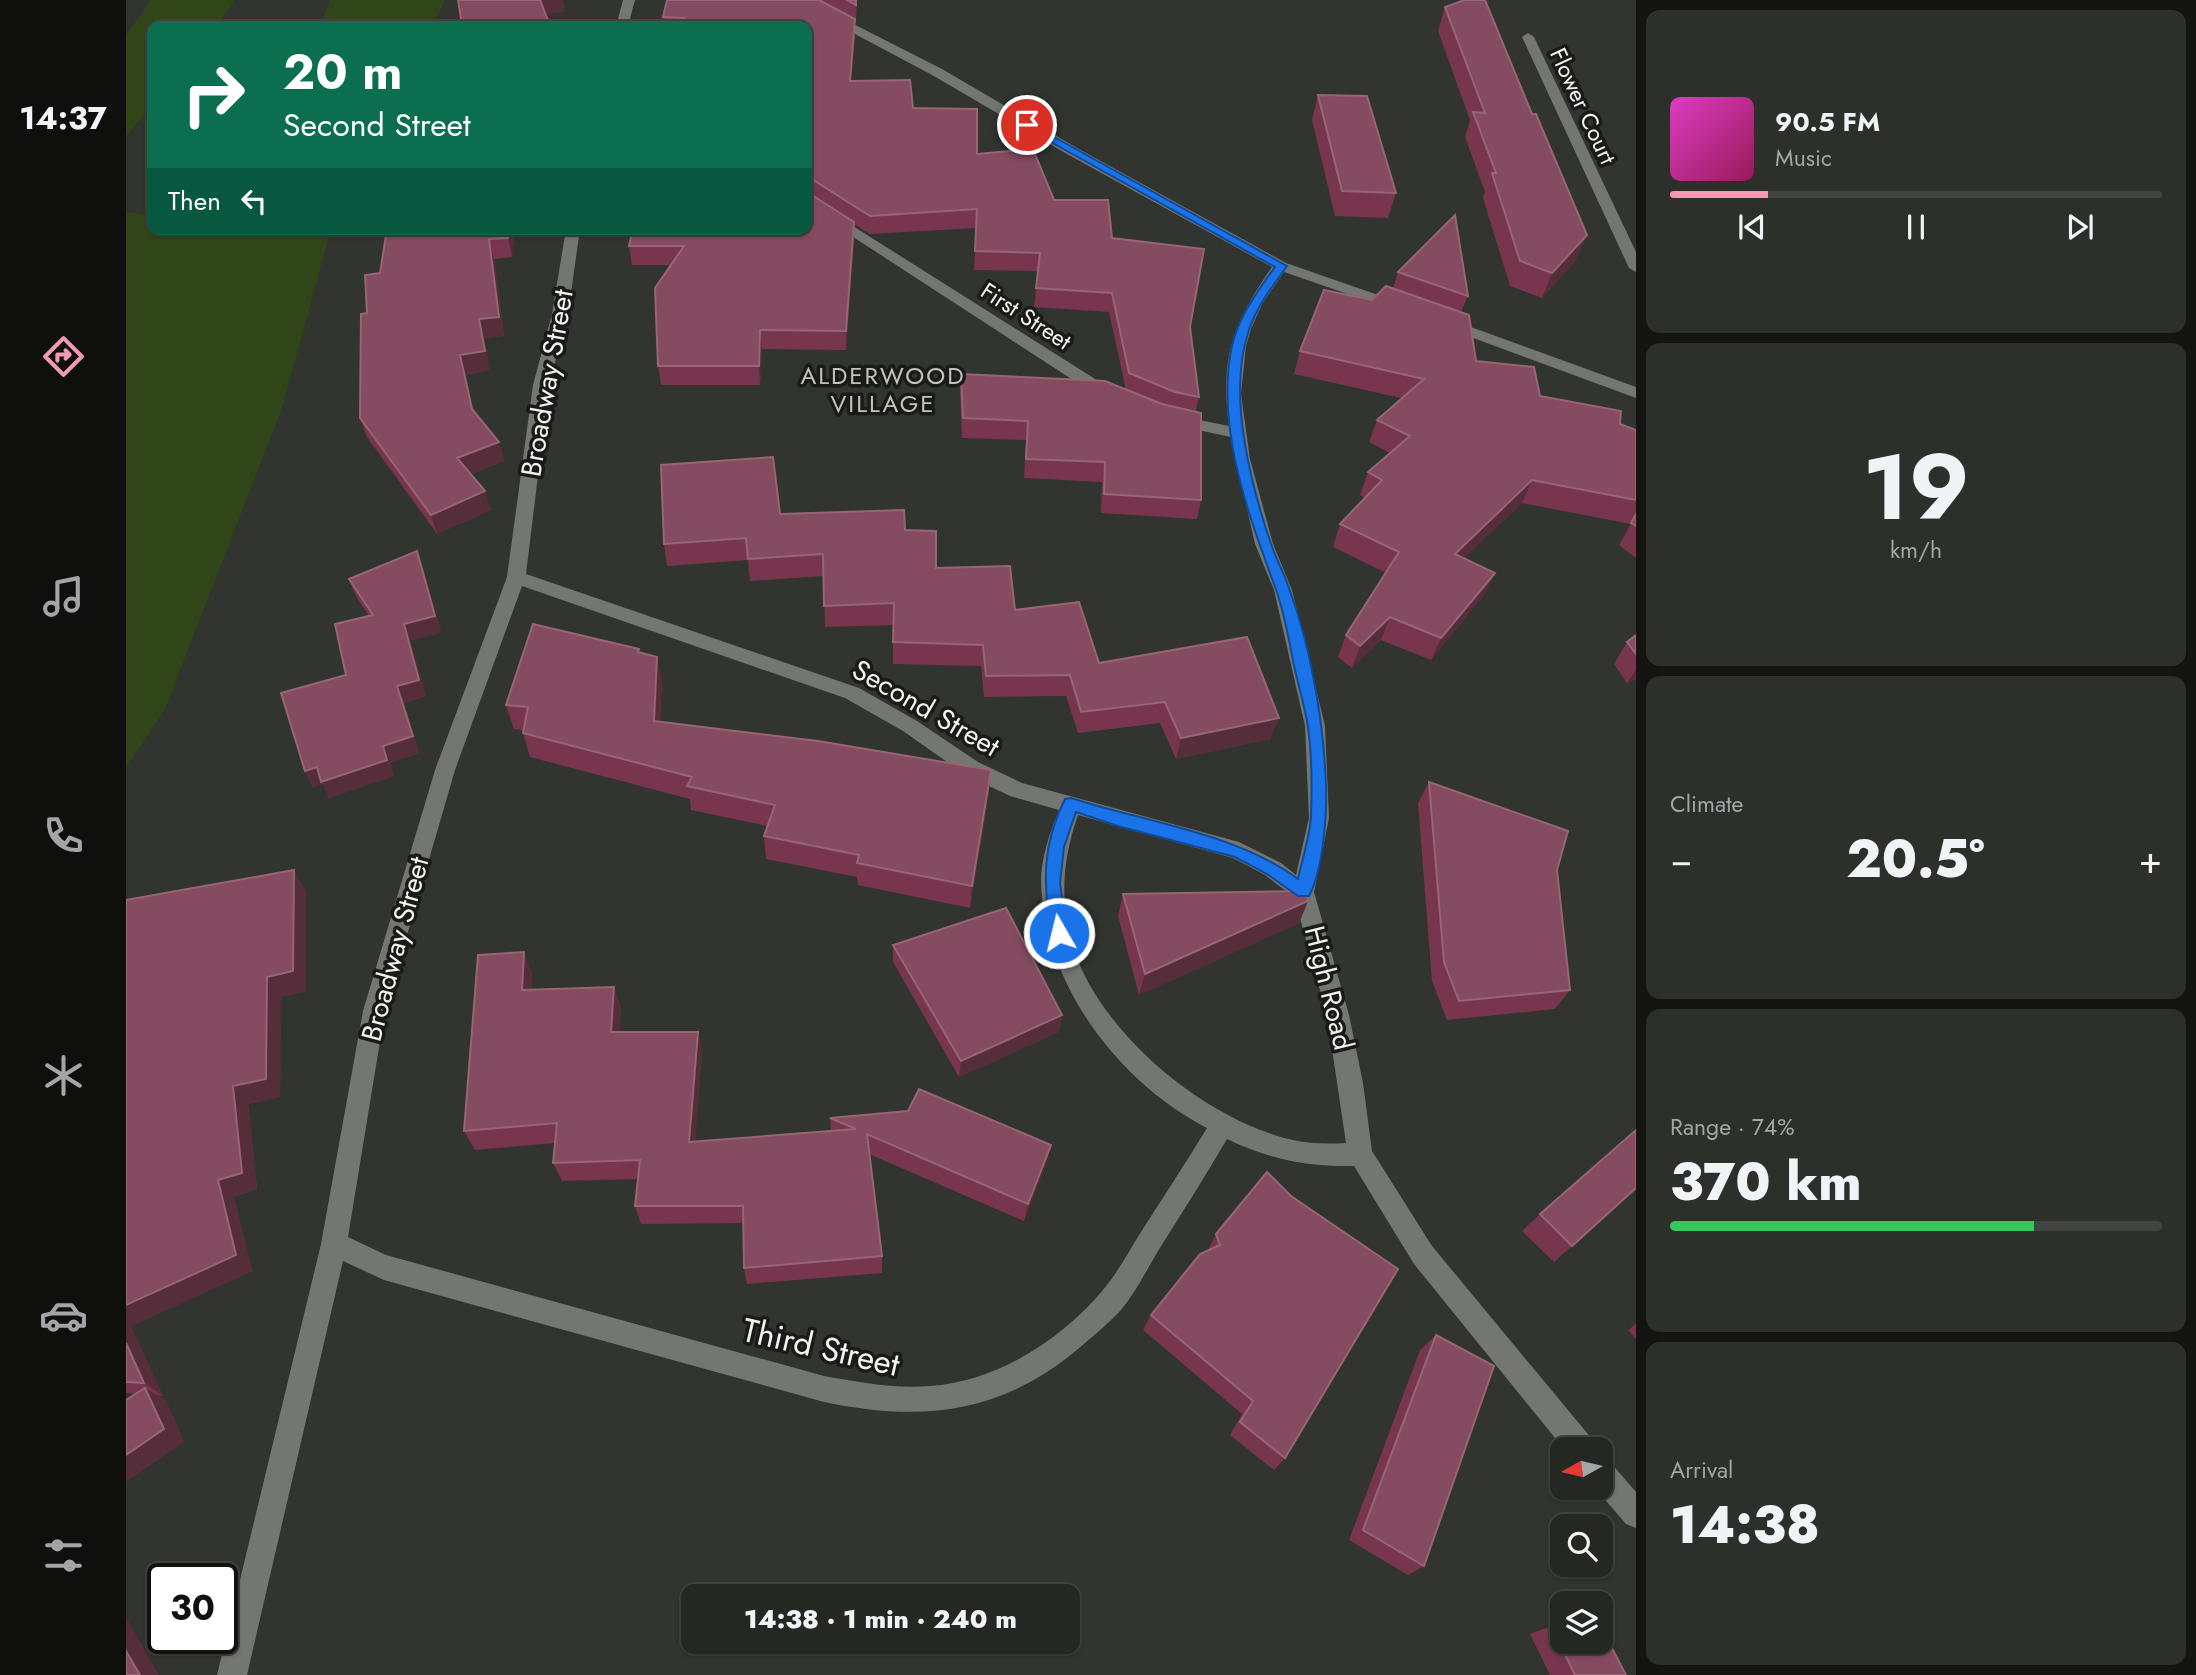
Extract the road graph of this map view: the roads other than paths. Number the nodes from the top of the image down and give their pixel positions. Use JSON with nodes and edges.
{"nodes":[{"id":1,"x":629,"y":0,"type":"edge"},
{"id":2,"x":797,"y":0,"type":"edge"},
{"id":3,"x":623,"y":21,"type":"edge"},
{"id":4,"x":1528,"y":37,"type":"dead end"},
{"id":5,"x":812,"y":204,"type":"edge"},
{"id":6,"x":572,"y":235,"type":"edge"},
{"id":7,"x":1281,"y":266,"type":"junction"},
{"id":8,"x":1636,"y":268,"type":"edge"},
{"id":9,"x":1410,"y":310,"type":"edge"},
{"id":10,"x":1436,"y":319,"type":"edge"},
{"id":11,"x":1636,"y":393,"type":"edge"},
{"id":12,"x":1121,"y":401,"type":"edge"},
{"id":13,"x":1156,"y":414,"type":"edge"},
{"id":14,"x":1237,"y":433,"type":"junction"},
{"id":15,"x":516,"y":577,"type":"junction"},
{"id":16,"x":1071,"y":804,"type":"junction"},
{"id":17,"x":1303,"y":892,"type":"junction"},
{"id":18,"x":1223,"y":1124,"type":"junction"},
{"id":19,"x":1360,"y":1154,"type":"junction"},
{"id":20,"x":334,"y":1244,"type":"junction"},
{"id":21,"x":1572,"y":1437,"type":"edge"},
{"id":22,"x":1614,"y":1488,"type":"edge"},
{"id":23,"x":1636,"y":1514,"type":"edge"},
{"id":24,"x":232,"y":1675,"type":"edge"}],
"edges":[{"from":1,"to":3,"type":"street"},
{"from":2,"to":7,"type":"street"},
{"from":4,"to":8,"type":"street","name":"Flower Court"},
{"from":5,"to":12,"type":"street","name":"First Street"},
{"from":6,"to":15,"type":"street","name":"Broadway Street"},
{"from":7,"to":9,"type":"street"},
{"from":7,"to":14,"type":"street","name":"High Road"},
{"from":10,"to":11,"type":"street"},
{"from":13,"to":14,"type":"street"},
{"from":14,"to":17,"type":"street","name":"High Road"},
{"from":15,"to":16,"type":"street","name":"Second Street"},
{"from":15,"to":20,"type":"street","name":"Broadway Street"},
{"from":16,"to":17,"type":"street","name":"Second Street"},
{"from":16,"to":18,"type":"street"},
{"from":17,"to":19,"type":"street","name":"High Road"},
{"from":18,"to":19,"type":"street"},
{"from":18,"to":20,"type":"street","name":"Third Street"},
{"from":19,"to":21,"type":"street","name":"High Road"},
{"from":20,"to":24,"type":"street","name":"Broadway Street"},
{"from":22,"to":23,"type":"street"}]}
